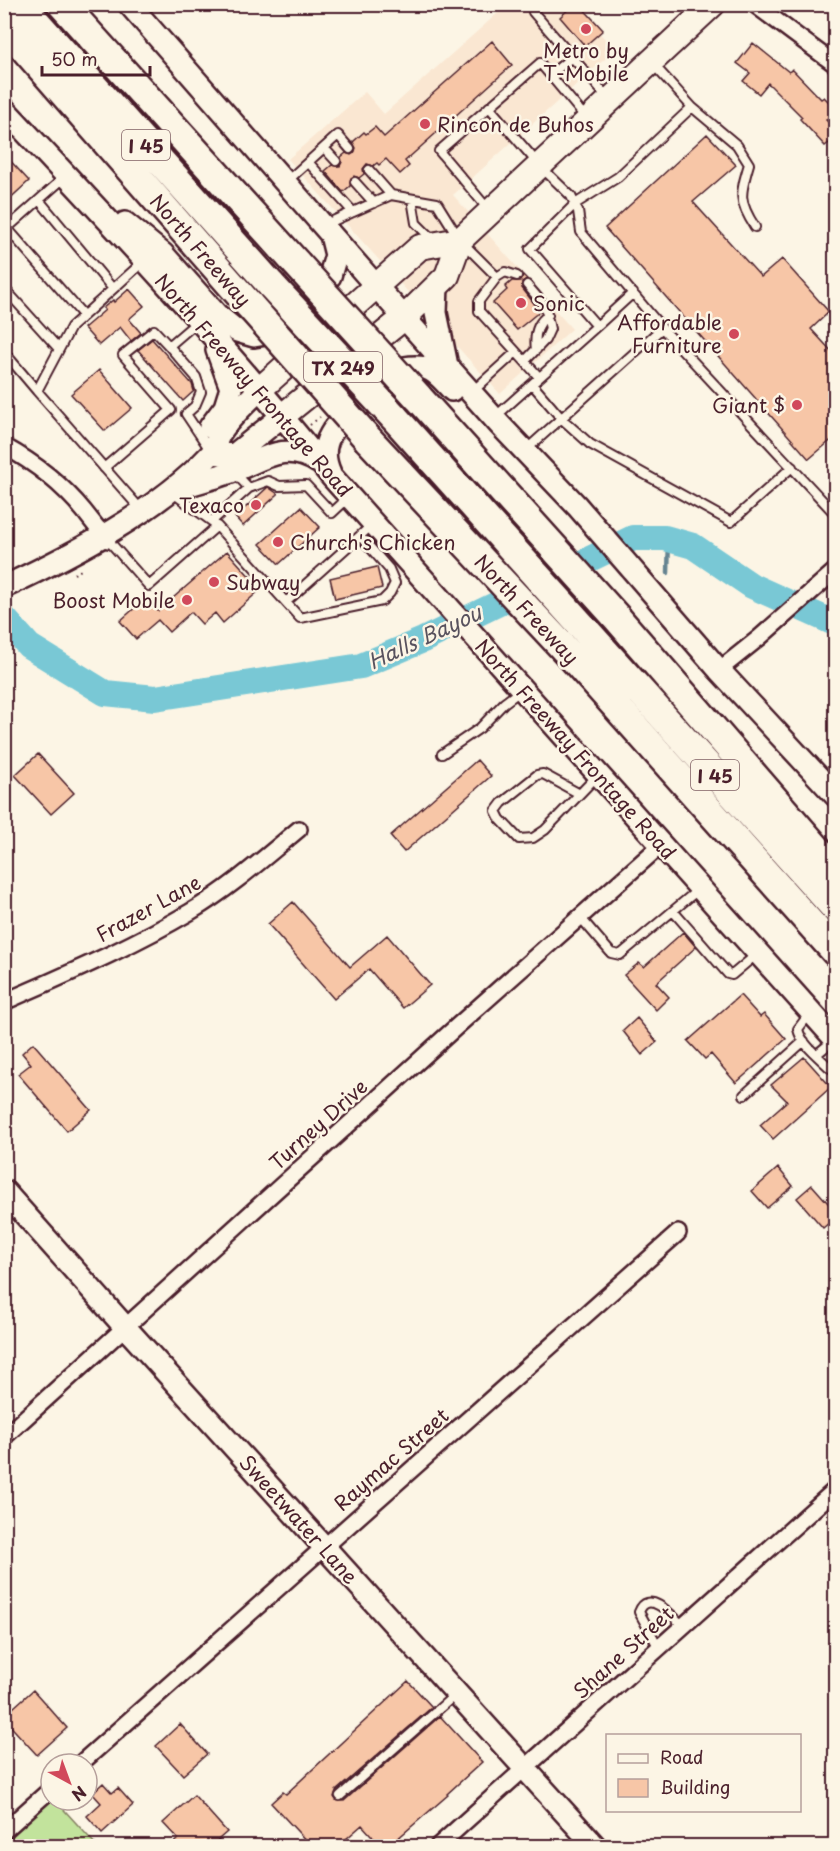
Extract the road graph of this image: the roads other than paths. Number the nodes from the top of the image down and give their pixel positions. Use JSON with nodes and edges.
{"nodes":[{"id":1,"x":20,"y":4,"type":"edge"},
{"id":2,"x":62,"y":4,"type":"edge"},
{"id":3,"x":129,"y":4,"type":"edge"},
{"id":4,"x":713,"y":4,"type":"edge"},
{"id":5,"x":754,"y":4,"type":"edge"},
{"id":6,"x":533,"y":12,"type":"dead end"},
{"id":7,"x":4,"y":25,"type":"edge"},
{"id":8,"x":572,"y":57,"type":"junction"},
{"id":9,"x":651,"y":62,"type":"junction"},
{"id":10,"x":836,"y":65,"type":"edge"},
{"id":11,"x":550,"y":75,"type":"junction"},
{"id":12,"x":610,"y":101,"type":"junction"},
{"id":13,"x":489,"y":107,"type":"junction"},
{"id":14,"x":692,"y":107,"type":"junction"},
{"id":15,"x":4,"y":109,"type":"edge"},
{"id":16,"x":589,"y":121,"type":"junction"},
{"id":17,"x":324,"y":148,"type":"junction"},
{"id":18,"x":350,"y":149,"type":"dead end"},
{"id":19,"x":336,"y":161,"type":"dead end"},
{"id":20,"x":308,"y":162,"type":"junction"},
{"id":21,"x":540,"y":166,"type":"junction"},
{"id":22,"x":369,"y":170,"type":"dead end"},
{"id":23,"x":67,"y":176,"type":"junction"},
{"id":24,"x":355,"y":182,"type":"dead end"},
{"id":25,"x":285,"y":183,"type":"junction"},
{"id":26,"x":392,"y":195,"type":"junction"},
{"id":27,"x":39,"y":200,"type":"junction"},
{"id":28,"x":412,"y":200,"type":"junction"},
{"id":29,"x":374,"y":203,"type":"junction"},
{"id":30,"x":575,"y":204,"type":"junction"},
{"id":31,"x":353,"y":212,"type":"junction"},
{"id":32,"x":491,"y":212,"type":"junction"},
{"id":33,"x":755,"y":227,"type":"dead end"},
{"id":34,"x":6,"y":230,"type":"edge"},
{"id":35,"x":327,"y":230,"type":"junction"},
{"id":36,"x":449,"y":242,"type":"junction"},
{"id":37,"x":145,"y":260,"type":"junction"},
{"id":38,"x":517,"y":276,"type":"dead end"},
{"id":39,"x":497,"y":277,"type":"junction"},
{"id":40,"x":437,"y":285,"type":"junction"},
{"id":41,"x":527,"y":285,"type":"dead end"},
{"id":42,"x":376,"y":286,"type":"junction"},
{"id":43,"x":4,"y":288,"type":"edge"},
{"id":44,"x":113,"y":289,"type":"junction"},
{"id":45,"x":633,"y":293,"type":"junction"},
{"id":46,"x":83,"y":315,"type":"junction"},
{"id":47,"x":405,"y":317,"type":"junction"},
{"id":48,"x":198,"y":321,"type":"junction"},
{"id":49,"x":597,"y":326,"type":"junction"},
{"id":50,"x":662,"y":328,"type":"junction"},
{"id":51,"x":215,"y":340,"type":"junction"},
{"id":52,"x":169,"y":346,"type":"junction"},
{"id":53,"x":59,"y":349,"type":"junction"},
{"id":54,"x":4,"y":352,"type":"edge"},
{"id":55,"x":516,"y":352,"type":"junction"},
{"id":56,"x":525,"y":362,"type":"junction"},
{"id":57,"x":447,"y":364,"type":"junction"},
{"id":58,"x":539,"y":377,"type":"junction"},
{"id":59,"x":532,"y":384,"type":"junction"},
{"id":60,"x":259,"y":390,"type":"junction"},
{"id":61,"x":37,"y":391,"type":"junction"},
{"id":62,"x":471,"y":392,"type":"junction"},
{"id":63,"x":171,"y":410,"type":"junction"},
{"id":64,"x":186,"y":414,"type":"junction"},
{"id":65,"x":281,"y":417,"type":"junction"},
{"id":66,"x":494,"y":418,"type":"junction"},
{"id":67,"x":561,"y":418,"type":"junction"},
{"id":68,"x":4,"y":447,"type":"edge"},
{"id":69,"x":208,"y":447,"type":"junction"},
{"id":70,"x":525,"y":450,"type":"junction"},
{"id":71,"x":792,"y":467,"type":"junction"},
{"id":72,"x":104,"y":468,"type":"junction"},
{"id":73,"x":327,"y":470,"type":"junction"},
{"id":74,"x":233,"y":471,"type":"junction"},
{"id":75,"x":176,"y":485,"type":"junction"},
{"id":76,"x":249,"y":488,"type":"junction"},
{"id":77,"x":350,"y":497,"type":"junction"},
{"id":78,"x":136,"y":504,"type":"dead end"},
{"id":79,"x":577,"y":506,"type":"junction"},
{"id":80,"x":836,"y":515,"type":"edge"},
{"id":81,"x":214,"y":523,"type":"junction"},
{"id":82,"x":367,"y":530,"type":"junction"},
{"id":83,"x":105,"y":538,"type":"junction"},
{"id":84,"x":832,"y":573,"type":"edge"},
{"id":85,"x":4,"y":587,"type":"edge"},
{"id":86,"x":286,"y":602,"type":"junction"},
{"id":87,"x":584,"y":649,"type":"junction"},
{"id":88,"x":719,"y":670,"type":"junction"},
{"id":89,"x":521,"y":689,"type":"junction"},
{"id":90,"x":442,"y":754,"type":"dead end"},
{"id":91,"x":598,"y":774,"type":"junction"},
{"id":92,"x":578,"y":794,"type":"junction"},
{"id":93,"x":836,"y":796,"type":"edge"},
{"id":94,"x":299,"y":829,"type":"dead end"},
{"id":95,"x":661,"y":845,"type":"junction"},
{"id":96,"x":836,"y":871,"type":"edge"},
{"id":97,"x":700,"y":888,"type":"junction"},
{"id":98,"x":836,"y":909,"type":"edge"},
{"id":99,"x":673,"y":911,"type":"junction"},
{"id":100,"x":580,"y":917,"type":"junction"},
{"id":101,"x":836,"y":952,"type":"edge"},
{"id":102,"x":758,"y":953,"type":"junction"},
{"id":103,"x":4,"y":1002,"type":"edge"},
{"id":104,"x":811,"y":1013,"type":"junction"},
{"id":105,"x":835,"y":1040,"type":"edge"},
{"id":106,"x":804,"y":1041,"type":"junction"},
{"id":107,"x":817,"y":1054,"type":"junction"},
{"id":108,"x":836,"y":1069,"type":"edge"},
{"id":109,"x":744,"y":1095,"type":"dead end"},
{"id":110,"x":4,"y":1191,"type":"edge"},
{"id":111,"x":678,"y":1233,"type":"dead end"},
{"id":112,"x":125,"y":1327,"type":"junction"},
{"id":113,"x":4,"y":1437,"type":"edge"},
{"id":114,"x":836,"y":1489,"type":"edge"},
{"id":115,"x":324,"y":1547,"type":"junction"},
{"id":116,"x":683,"y":1626,"type":"junction"},
{"id":117,"x":658,"y":1648,"type":"junction"},
{"id":118,"x":456,"y":1693,"type":"junction"},
{"id":119,"x":93,"y":1752,"type":"edge"},
{"id":120,"x":525,"y":1769,"type":"junction"},
{"id":121,"x":340,"y":1796,"type":"dead end"},
{"id":122,"x":39,"y":1800,"type":"edge"},
{"id":123,"x":4,"y":1831,"type":"edge"},
{"id":124,"x":438,"y":1846,"type":"edge"},
{"id":125,"x":596,"y":1846,"type":"edge"}],
"edges":[{"from":1,"to":87,"type":"highway","name":"North Freeway","number":"I 45","bridge":true},
{"from":2,"to":96,"type":"highway","number":"I 45","bridge":true},
{"from":3,"to":25,"type":"main road"},
{"from":4,"to":9,"type":"main road","number":"TX 249"},
{"from":5,"to":10,"type":"street"},
{"from":6,"to":8,"type":"lane"},
{"from":7,"to":87,"type":"highway","name":"North Freeway","number":"I 45","bridge":true},
{"from":8,"to":11,"type":"lane"},
{"from":8,"to":12,"type":"lane"},
{"from":9,"to":12,"type":"main road","number":"TX 249"},
{"from":9,"to":14,"type":"lane"},
{"from":11,"to":13,"type":"lane"},
{"from":11,"to":16,"type":"lane"},
{"from":12,"to":16,"type":"main road","number":"TX 249"},
{"from":13,"to":21,"type":"lane"},
{"from":13,"to":32,"type":"lane"},
{"from":14,"to":30,"type":"lane"},
{"from":14,"to":33,"type":"lane"},
{"from":15,"to":23,"type":"main road","name":"North Freeway Frontage Road"},
{"from":16,"to":21,"type":"main road","number":"TX 249"},
{"from":17,"to":18,"type":"lane"},
{"from":17,"to":19,"type":"lane"},
{"from":17,"to":20,"type":"lane"},
{"from":20,"to":25,"type":"lane"},
{"from":20,"to":31,"type":"lane"},
{"from":21,"to":30,"type":"lane"},
{"from":21,"to":32,"type":"main road","number":"TX 249"},
{"from":22,"to":26,"type":"lane"},
{"from":23,"to":27,"type":"lane"},
{"from":23,"to":35,"type":"main road"},
{"from":23,"to":37,"type":"main road","name":"North Freeway Frontage Road"},
{"from":24,"to":29,"type":"lane"},
{"from":25,"to":35,"type":"main road"},
{"from":26,"to":28,"type":"lane"},
{"from":26,"to":29,"type":"lane"},
{"from":27,"to":34,"type":"lane"},
{"from":27,"to":44,"type":"lane"},
{"from":28,"to":36,"type":"lane"},
{"from":28,"to":36,"type":"lane"},
{"from":29,"to":31,"type":"lane"},
{"from":30,"to":45,"type":"lane"},
{"from":30,"to":49,"type":"lane"},
{"from":31,"to":35,"type":"lane"},
{"from":32,"to":36,"type":"main road","number":"TX 249"},
{"from":34,"to":46,"type":"lane"},
{"from":35,"to":42,"type":"main road"},
{"from":36,"to":39,"type":"lane"},
{"from":36,"to":40,"type":"main road","number":"TX 249"},
{"from":36,"to":42,"type":"main road","number":"TX 249"},
{"from":37,"to":44,"type":"lane"},
{"from":37,"to":48,"type":"main road","name":"North Freeway Frontage Road"},
{"from":38,"to":39,"type":"lane"},
{"from":39,"to":55,"type":"lane"},
{"from":40,"to":47,"type":"main road","number":"TX 249"},
{"from":40,"to":57,"type":"main road"},
{"from":41,"to":56,"type":"lane"},
{"from":42,"to":47,"type":"main road"},
{"from":42,"to":60,"type":"main road","number":"TX 249"},
{"from":43,"to":53,"type":"lane"},
{"from":44,"to":46,"type":"lane"},
{"from":45,"to":49,"type":"lane"},
{"from":45,"to":50,"type":"lane"},
{"from":46,"to":53,"type":"lane"},
{"from":47,"to":57,"type":"main road"},
{"from":47,"to":65,"type":"main road","number":"TX 249"},
{"from":48,"to":51,"type":"main road","name":"North Freeway Frontage Road"},
{"from":48,"to":52,"type":"lane"},
{"from":49,"to":58,"type":"lane"},
{"from":50,"to":67,"type":"lane"},
{"from":50,"to":71,"type":"lane"},
{"from":51,"to":60,"type":"main road","name":"North Freeway Frontage Road"},
{"from":51,"to":69,"type":"main road"},
{"from":52,"to":63,"type":"lane"},
{"from":52,"to":64,"type":"lane"},
{"from":53,"to":61,"type":"lane"},
{"from":54,"to":61,"type":"lane"},
{"from":55,"to":56,"type":"lane"},
{"from":55,"to":62,"type":"lane"},
{"from":56,"to":58,"type":"lane"},
{"from":57,"to":62,"type":"main road"},
{"from":58,"to":59,"type":"lane"},
{"from":59,"to":66,"type":"lane"},
{"from":59,"to":67,"type":"lane"},
{"from":60,"to":65,"type":"main road","name":"North Freeway Frontage Road"},
{"from":60,"to":69,"type":"main road"},
{"from":61,"to":72,"type":"lane"},
{"from":62,"to":66,"type":"main road"},
{"from":63,"to":64,"type":"lane"},
{"from":63,"to":72,"type":"lane"},
{"from":64,"to":69,"type":"lane"},
{"from":65,"to":69,"type":"main road"},
{"from":65,"to":73,"type":"main road","name":"North Freeway Frontage Road"},
{"from":66,"to":70,"type":"main road"},
{"from":67,"to":70,"type":"lane"},
{"from":67,"to":71,"type":"lane"},
{"from":68,"to":83,"type":"street"},
{"from":69,"to":74,"type":"lane"},
{"from":69,"to":75,"type":"main road"},
{"from":70,"to":79,"type":"main road"},
{"from":71,"to":80,"type":"lane"},
{"from":72,"to":78,"type":"lane"},
{"from":73,"to":74,"type":"main road"},
{"from":73,"to":77,"type":"main road","name":"North Freeway Frontage Road"},
{"from":73,"to":79,"type":"main road"},
{"from":74,"to":75,"type":"main road"},
{"from":74,"to":76,"type":"lane"},
{"from":75,"to":81,"type":"lane"},
{"from":75,"to":83,"type":"main road"},
{"from":76,"to":77,"type":"lane"},
{"from":76,"to":81,"type":"lane"},
{"from":77,"to":82,"type":"main road","name":"North Freeway Frontage Road"},
{"from":79,"to":88,"type":"main road"},
{"from":81,"to":83,"type":"lane"},
{"from":81,"to":86,"type":"lane"},
{"from":82,"to":86,"type":"lane"},
{"from":82,"to":86,"type":"lane"},
{"from":82,"to":89,"type":"main road","name":"North Freeway Frontage Road"},
{"from":83,"to":85,"type":"main road"},
{"from":84,"to":88,"type":"street"},
{"from":87,"to":98,"type":"highway","name":"North Freeway","number":"I 45"},
{"from":87,"to":101,"type":"highway","name":"North Freeway","number":"I 45"},
{"from":88,"to":93,"type":"main road"},
{"from":89,"to":90,"type":"lane"},
{"from":89,"to":91,"type":"main road","name":"North Freeway Frontage Road"},
{"from":91,"to":92,"type":"lane"},
{"from":91,"to":95,"type":"main road","name":"North Freeway Frontage Road"},
{"from":92,"to":92,"type":"lane"},
{"from":94,"to":103,"type":"street","name":"Frazer Lane"},
{"from":95,"to":97,"type":"main road","name":"North Freeway Frontage Road"},
{"from":95,"to":100,"type":"street","name":"Turney Drive"},
{"from":97,"to":99,"type":"lane"},
{"from":97,"to":102,"type":"main road","name":"North Freeway Frontage Road"},
{"from":99,"to":100,"type":"lane"},
{"from":99,"to":102,"type":"lane"},
{"from":100,"to":112,"type":"street","name":"Turney Drive"},
{"from":102,"to":104,"type":"main road","name":"North Freeway Frontage Road"},
{"from":104,"to":105,"type":"main road","name":"North Freeway Frontage Road"},
{"from":104,"to":106,"type":"lane"},
{"from":105,"to":107,"type":"lane"},
{"from":106,"to":107,"type":"lane"},
{"from":106,"to":109,"type":"lane"},
{"from":107,"to":108,"type":"lane"},
{"from":110,"to":112,"type":"main road","name":"Sweetwater Lane"},
{"from":111,"to":115,"type":"street","name":"Raymac Street"},
{"from":112,"to":113,"type":"street","name":"Turney Drive"},
{"from":112,"to":115,"type":"main road","name":"Sweetwater Lane"},
{"from":114,"to":116,"type":"street","name":"Shane Street"},
{"from":115,"to":118,"type":"main road","name":"Sweetwater Lane"},
{"from":115,"to":119,"type":"street","name":"Raymac Street"},
{"from":116,"to":117,"type":"street","name":"Shane Street"},
{"from":116,"to":117,"type":"lane"},
{"from":117,"to":120,"type":"street","name":"Shane Street"},
{"from":118,"to":120,"type":"main road","name":"Sweetwater Lane"},
{"from":118,"to":121,"type":"lane"},
{"from":120,"to":124,"type":"street","name":"Shane Street"},
{"from":120,"to":125,"type":"main road","name":"Sweetwater Lane"},
{"from":122,"to":123,"type":"street"}]}
